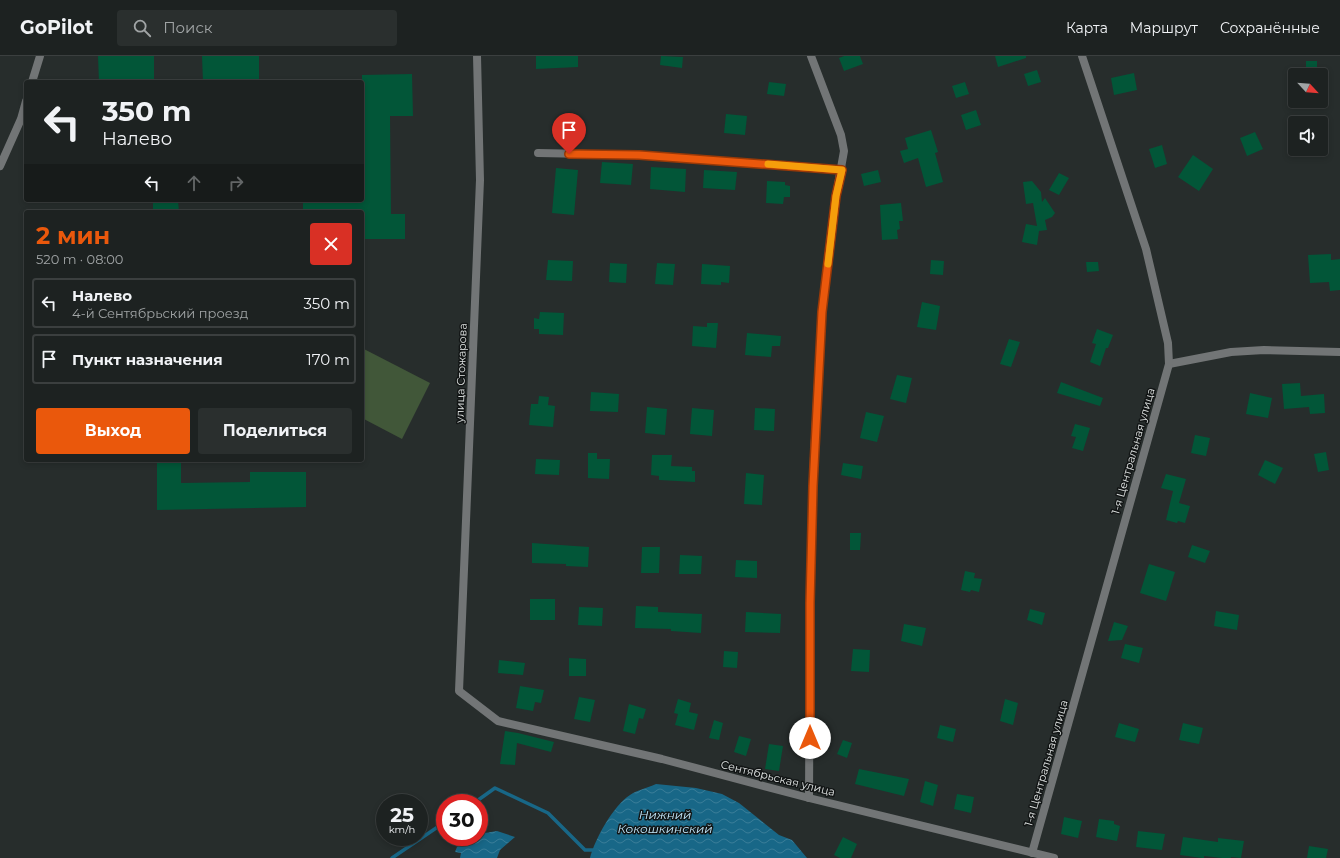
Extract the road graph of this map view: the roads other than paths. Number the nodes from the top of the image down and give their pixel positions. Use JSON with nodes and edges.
{"nodes":[{"id":1,"x":40,"y":56,"type":"edge"},
{"id":2,"x":477,"y":56,"type":"edge"},
{"id":3,"x":811,"y":56,"type":"edge"},
{"id":4,"x":1082,"y":56,"type":"edge"},
{"id":5,"x":33,"y":80,"type":"edge"},
{"id":6,"x":24,"y":108,"type":"edge"},
{"id":7,"x":538,"y":153,"type":"dead end"},
{"id":8,"x":0,"y":166,"type":"edge"},
{"id":9,"x":842,"y":170,"type":"junction"},
{"id":10,"x":1340,"y":352,"type":"edge"},
{"id":11,"x":1169,"y":364,"type":"junction"},
{"id":12,"x":498,"y":721,"type":"joint"},
{"id":13,"x":810,"y":798,"type":"junction"},
{"id":14,"x":1032,"y":853,"type":"junction"},
{"id":15,"x":1054,"y":858,"type":"edge"}],
"edges":[{"from":1,"to":5,"type":"street"},
{"from":2,"to":12,"type":"street","name":"улица Стожарова"},
{"from":3,"to":9,"type":"street"},
{"from":4,"to":11,"type":"street","name":"1-я Центральная улица"},
{"from":6,"to":8,"type":"street"},
{"from":7,"to":9,"type":"street"},
{"from":9,"to":13,"type":"street"},
{"from":10,"to":11,"type":"street"},
{"from":11,"to":14,"type":"street","name":"1-я Центральная улица"},
{"from":12,"to":13,"type":"street","name":"Сентябрьская улица"},
{"from":13,"to":14,"type":"street","name":"Сентябрьская улица"},
{"from":14,"to":15,"type":"street","name":"Сентябрьская улица"}]}
